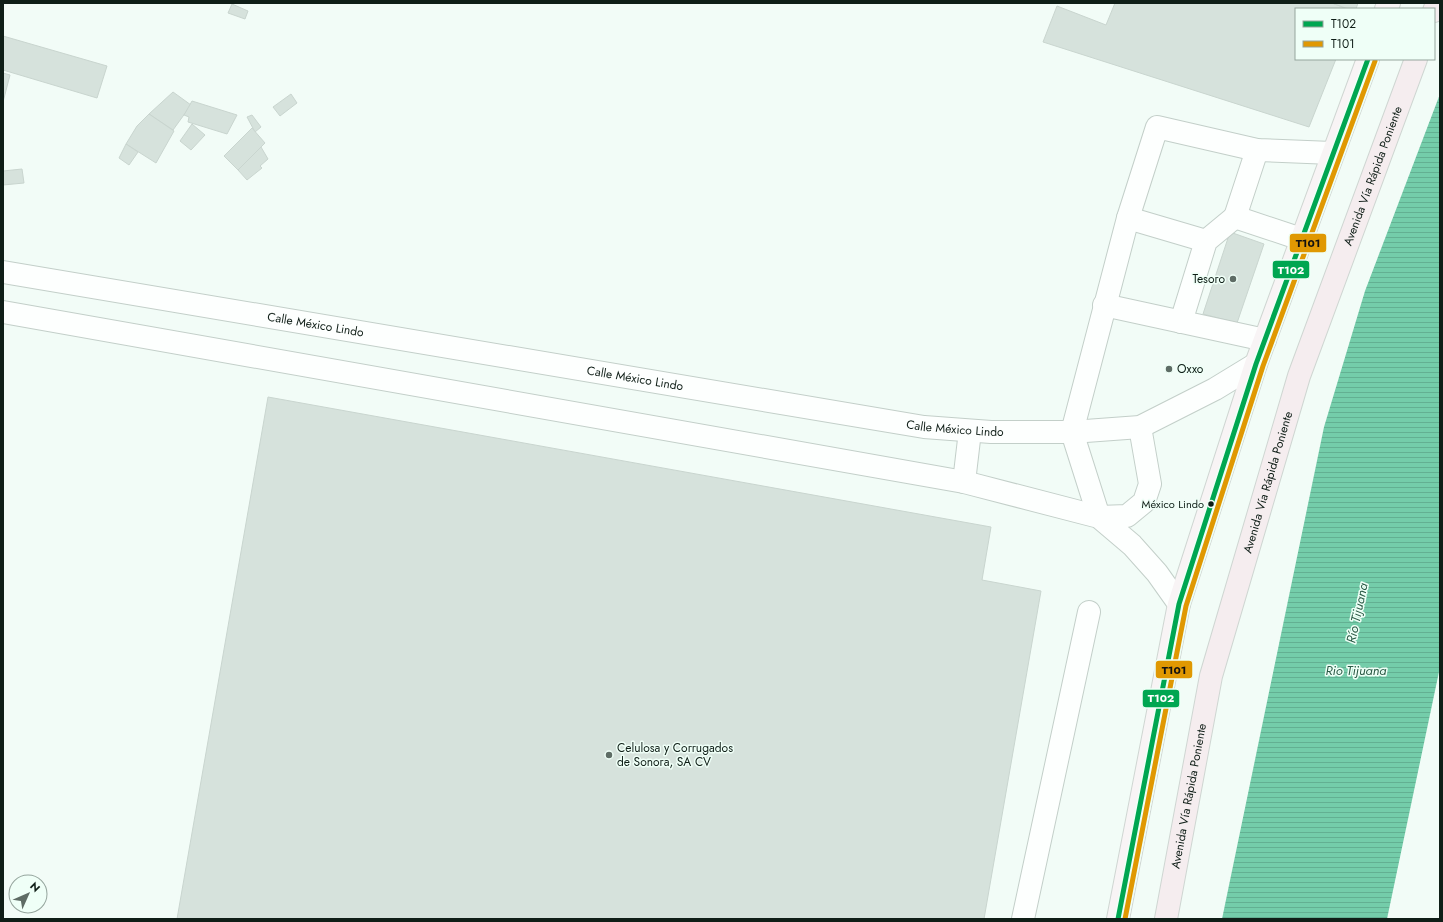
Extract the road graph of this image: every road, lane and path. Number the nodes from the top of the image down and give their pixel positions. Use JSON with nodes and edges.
{"nodes":[{"id":1,"x":1368,"y":60,"type":"edge"},
{"id":2,"x":1416,"y":60,"type":"edge"},
{"id":3,"x":1257,"y":150,"type":"junction"},
{"id":4,"x":1332,"y":153,"type":"junction"},
{"id":5,"x":1235,"y":217,"type":"junction"},
{"id":6,"x":1128,"y":218,"type":"junction"},
{"id":7,"x":1301,"y":239,"type":"junction"},
{"id":8,"x":1206,"y":241,"type":"junction"},
{"id":9,"x":3,"y":272,"type":"edge"},
{"id":10,"x":1104,"y":305,"type":"junction"},
{"id":11,"x":3,"y":312,"type":"edge"},
{"id":12,"x":1181,"y":322,"type":"junction"},
{"id":13,"x":1265,"y":340,"type":"junction"},
{"id":14,"x":1256,"y":364,"type":"junction"},
{"id":15,"x":1140,"y":426,"type":"junction"},
{"id":16,"x":970,"y":430,"type":"junction"},
{"id":17,"x":1072,"y":432,"type":"junction"},
{"id":18,"x":964,"y":482,"type":"junction"},
{"id":19,"x":1099,"y":517,"type":"junction"},
{"id":20,"x":1179,"y":604,"type":"junction"},
{"id":21,"x":1089,"y":612,"type":"dead end"},
{"id":22,"x":1023,"y":919,"type":"edge"},
{"id":23,"x":1118,"y":919,"type":"edge"},
{"id":24,"x":1166,"y":919,"type":"edge"}],
"edges":[{"from":1,"to":4,"type":"main road"},
{"from":2,"to":24,"type":"highway","name":"Avenida Vía Rápida Poniente"},
{"from":3,"to":4,"type":"lane"},
{"from":3,"to":5,"type":"lane"},
{"from":3,"to":6,"type":"lane"},
{"from":4,"to":7,"type":"main road"},
{"from":5,"to":7,"type":"lane"},
{"from":5,"to":8,"type":"lane"},
{"from":6,"to":8,"type":"lane"},
{"from":6,"to":10,"type":"lane"},
{"from":7,"to":13,"type":"main road"},
{"from":8,"to":12,"type":"lane"},
{"from":9,"to":16,"type":"lane","name":"Calle México Lindo"},
{"from":10,"to":12,"type":"lane"},
{"from":10,"to":17,"type":"lane"},
{"from":11,"to":18,"type":"lane"},
{"from":12,"to":13,"type":"lane"},
{"from":13,"to":14,"type":"main road"},
{"from":14,"to":15,"type":"lane","name":"Calle México Lindo"},
{"from":14,"to":20,"type":"main road"},
{"from":15,"to":17,"type":"lane","name":"Calle México Lindo"},
{"from":15,"to":19,"type":"lane"},
{"from":16,"to":17,"type":"lane","name":"Calle México Lindo"},
{"from":16,"to":18,"type":"lane"},
{"from":17,"to":19,"type":"lane"},
{"from":18,"to":19,"type":"lane"},
{"from":19,"to":20,"type":"lane"},
{"from":20,"to":23,"type":"main road"},
{"from":21,"to":22,"type":"lane"}]}
